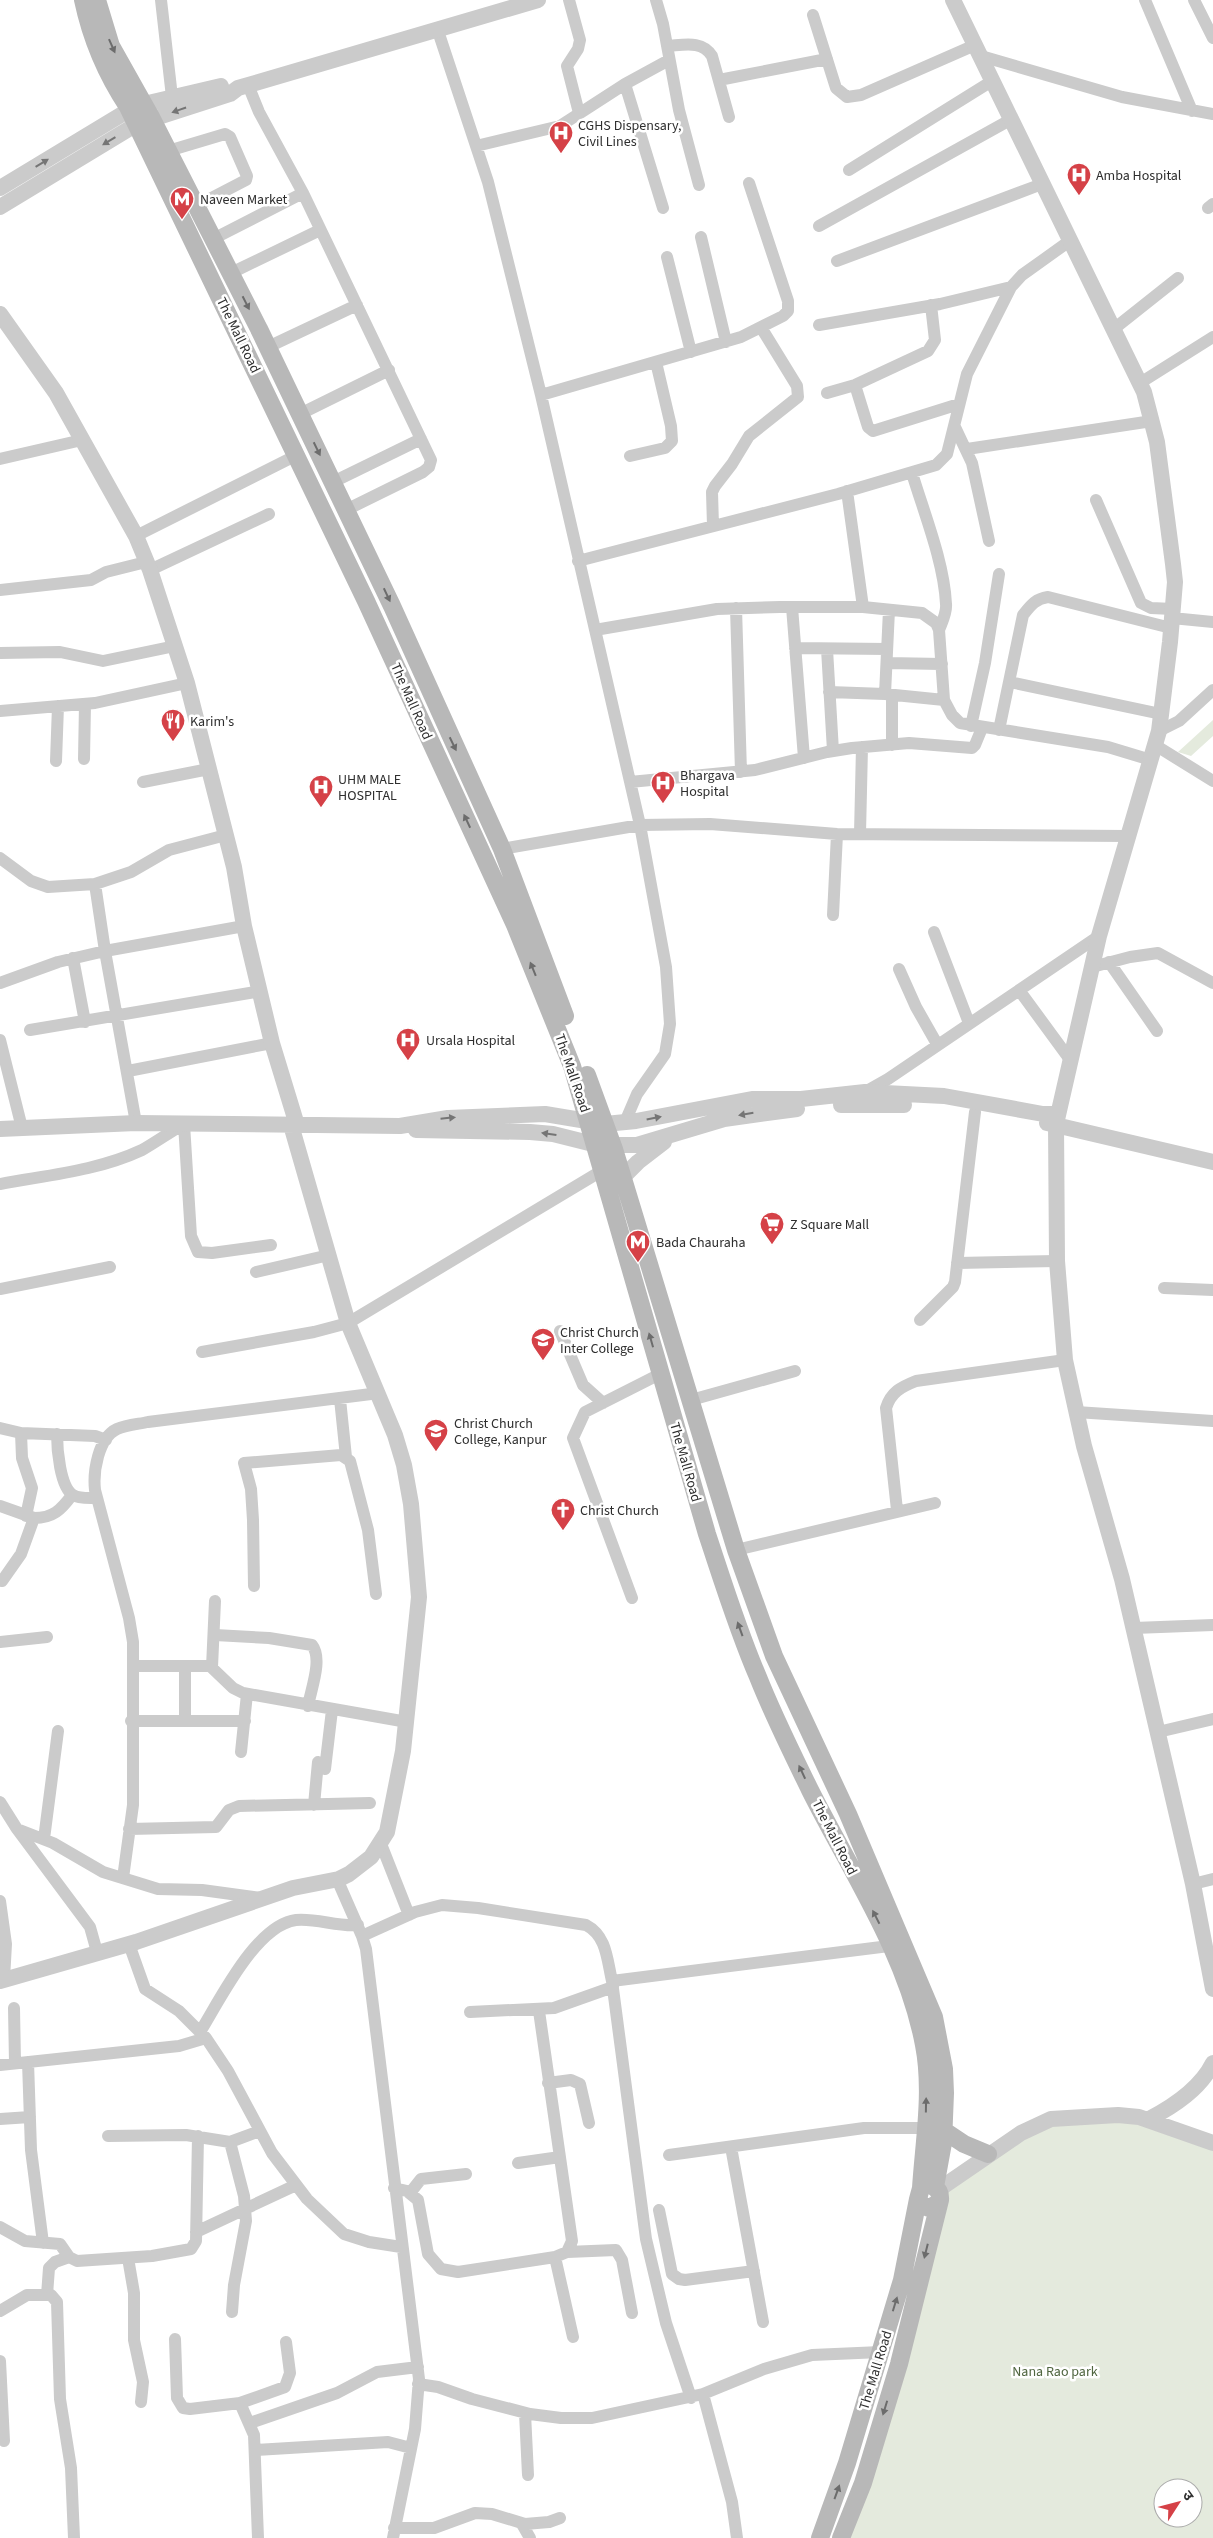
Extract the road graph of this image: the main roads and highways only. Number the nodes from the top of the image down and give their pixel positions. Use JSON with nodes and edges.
{"nodes":[{"id":1,"x":82,"y":0,"type":"edge"},
{"id":2,"x":97,"y":0,"type":"edge"},
{"id":3,"x":140,"y":114,"type":"junction"},
{"id":4,"x":597,"y":1122,"type":"junction"},
{"id":5,"x":605,"y":1146,"type":"junction"},
{"id":6,"x":897,"y":1945,"type":"junction"},
{"id":7,"x":943,"y":2130,"type":"junction"},
{"id":8,"x":988,"y":2154,"type":"road end"},
{"id":9,"x":930,"y":2194,"type":"junction"},
{"id":10,"x":820,"y":2538,"type":"edge"},
{"id":11,"x":841,"y":2538,"type":"edge"}],
"edges":[{"from":1,"to":3,"type":"main road","name":"The Mall Road"},
{"from":2,"to":3,"type":"main road","name":"The Mall Road","one_way":true},
{"from":4,"to":3,"type":"main road","name":"The Mall Road","one_way":true},
{"from":3,"to":4,"type":"main road","name":"The Mall Road","one_way":true},
{"from":4,"to":5,"type":"main road","name":"The Mall Road"},
{"from":5,"to":6,"type":"main road","name":"The Mall Road"},
{"from":6,"to":5,"type":"main road","name":"The Mall Road","one_way":true},
{"from":6,"to":7,"type":"main road","name":"The Mall Road"},
{"from":9,"to":6,"type":"main road","name":"The Mall Road","one_way":true},
{"from":7,"to":8,"type":"main road"},
{"from":7,"to":9,"type":"main road","name":"The Mall Road"},
{"from":10,"to":9,"type":"main road","name":"The Mall Road","one_way":true},
{"from":9,"to":11,"type":"main road","name":"The Mall Road","one_way":true}]}
